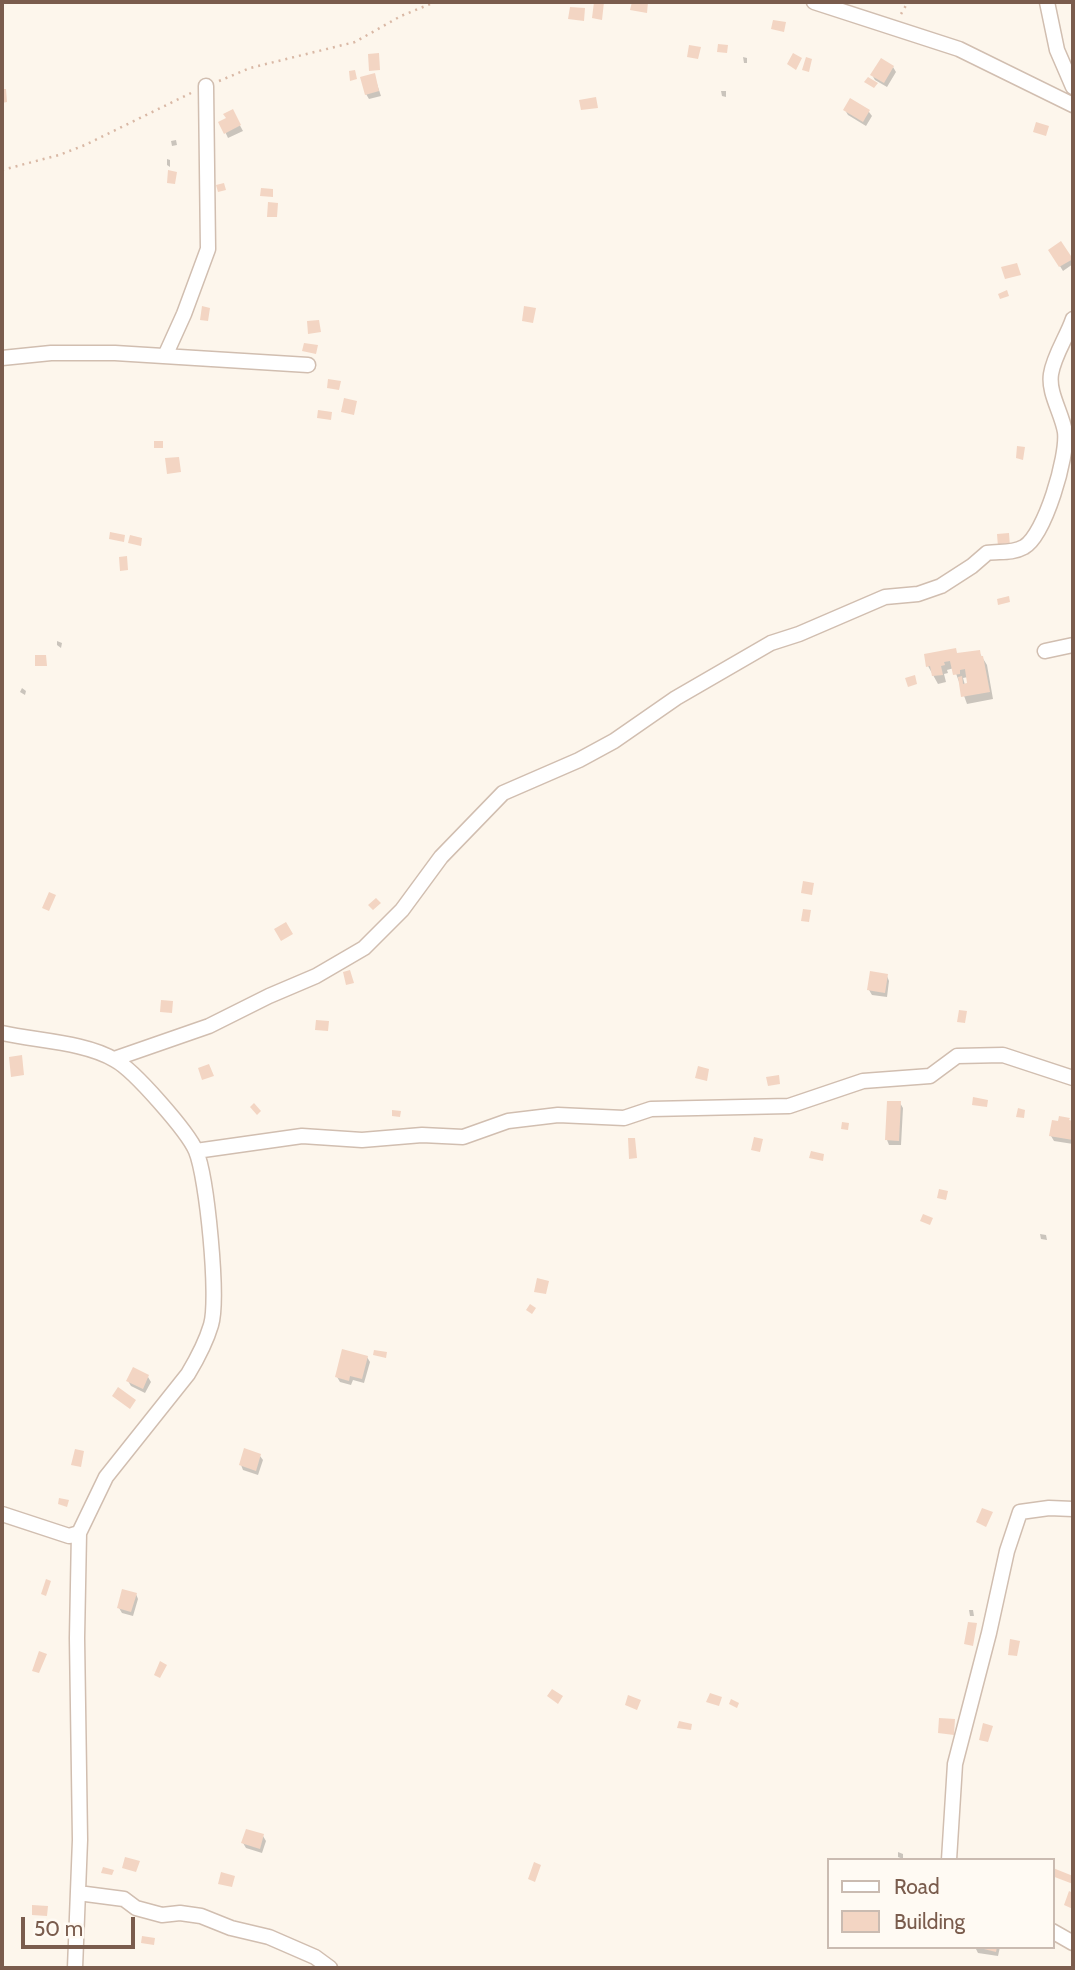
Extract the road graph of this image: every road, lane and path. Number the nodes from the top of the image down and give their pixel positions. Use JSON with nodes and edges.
{"nodes":[{"id":1,"x":814,"y":2,"type":"edge"},
{"id":2,"x":1047,"y":2,"type":"edge"},
{"id":3,"x":206,"y":86,"type":"dead end"},
{"id":4,"x":1073,"y":87,"type":"edge"},
{"id":5,"x":1073,"y":105,"type":"edge"},
{"id":6,"x":1073,"y":319,"type":"edge"},
{"id":7,"x":165,"y":356,"type":"junction"},
{"id":8,"x":2,"y":358,"type":"edge"},
{"id":9,"x":308,"y":365,"type":"dead end"},
{"id":10,"x":1073,"y":645,"type":"edge"},
{"id":11,"x":1045,"y":651,"type":"dead end"},
{"id":12,"x":2,"y":1033,"type":"edge"},
{"id":13,"x":114,"y":1059,"type":"junction"},
{"id":14,"x":1073,"y":1078,"type":"edge"},
{"id":15,"x":196,"y":1151,"type":"junction"},
{"id":16,"x":1073,"y":1508,"type":"edge"},
{"id":17,"x":2,"y":1514,"type":"edge"},
{"id":18,"x":79,"y":1533,"type":"junction"},
{"id":19,"x":949,"y":1858,"type":"edge"},
{"id":20,"x":78,"y":1893,"type":"junction"},
{"id":21,"x":1054,"y":1932,"type":"edge"},
{"id":22,"x":1073,"y":1943,"type":"edge"},
{"id":23,"x":75,"y":1968,"type":"edge"},
{"id":24,"x":330,"y":1968,"type":"edge"}],
"edges":[{"from":1,"to":5,"type":"street"},
{"from":2,"to":4,"type":"street"},
{"from":3,"to":7,"type":"street"},
{"from":6,"to":13,"type":"street"},
{"from":7,"to":8,"type":"street"},
{"from":7,"to":9,"type":"street"},
{"from":10,"to":11,"type":"street"},
{"from":12,"to":13,"type":"street"},
{"from":13,"to":15,"type":"street"},
{"from":14,"to":15,"type":"street"},
{"from":15,"to":18,"type":"street"},
{"from":16,"to":19,"type":"street"},
{"from":17,"to":18,"type":"street"},
{"from":18,"to":20,"type":"street"},
{"from":20,"to":23,"type":"street"},
{"from":20,"to":24,"type":"street"},
{"from":21,"to":22,"type":"street"}]}
